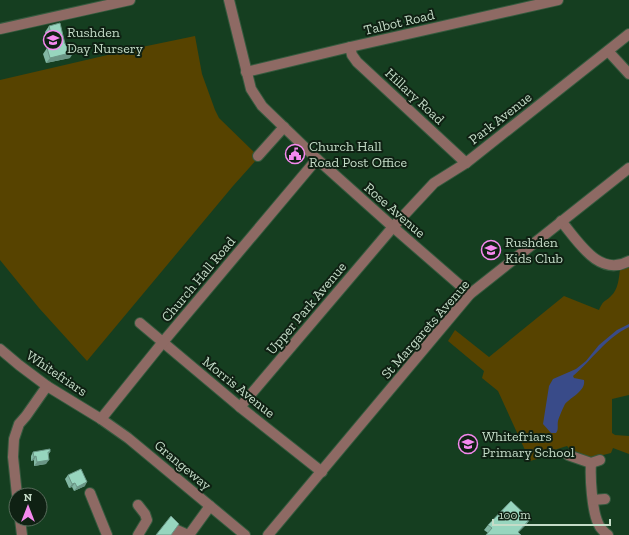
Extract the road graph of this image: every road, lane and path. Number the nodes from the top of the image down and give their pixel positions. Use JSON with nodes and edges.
{"nodes":[{"id":1,"x":130,"y":0,"type":"edge"},
{"id":2,"x":229,"y":0,"type":"edge"},
{"id":3,"x":558,"y":0,"type":"edge"},
{"id":4,"x":107,"y":3,"type":"edge"},
{"id":5,"x":0,"y":29,"type":"edge"},
{"id":6,"x":629,"y":34,"type":"edge"},
{"id":7,"x":350,"y":47,"type":"junction"},
{"id":8,"x":608,"y":51,"type":"junction"},
{"id":9,"x":246,"y":72,"type":"junction"},
{"id":10,"x":629,"y":74,"type":"edge"},
{"id":11,"x":284,"y":127,"type":"junction"},
{"id":12,"x":258,"y":156,"type":"dead end"},
{"id":13,"x":317,"y":159,"type":"junction"},
{"id":14,"x":466,"y":163,"type":"junction"},
{"id":15,"x":629,"y":168,"type":"edge"},
{"id":16,"x":561,"y":221,"type":"junction"},
{"id":17,"x":392,"y":227,"type":"junction"},
{"id":18,"x":629,"y":261,"type":"edge"},
{"id":19,"x":470,"y":294,"type":"junction"},
{"id":20,"x":140,"y":323,"type":"dead end"},
{"id":21,"x":163,"y":342,"type":"junction"},
{"id":22,"x":0,"y":349,"type":"edge"},
{"id":23,"x":47,"y":386,"type":"junction"},
{"id":24,"x":240,"y":407,"type":"junction"},
{"id":25,"x":101,"y":419,"type":"junction"},
{"id":26,"x":568,"y":455,"type":"dead end"},
{"id":27,"x":322,"y":472,"type":"junction"},
{"id":28,"x":16,"y":487,"type":"edge"},
{"id":29,"x":89,"y":498,"type":"dead end"},
{"id":30,"x":605,"y":499,"type":"dead end"},
{"id":31,"x":593,"y":500,"type":"junction"},
{"id":32,"x":138,"y":505,"type":"dead end"},
{"id":33,"x":210,"y":506,"type":"junction"},
{"id":34,"x":107,"y":535,"type":"edge"},
{"id":35,"x":138,"y":535,"type":"edge"},
{"id":36,"x":173,"y":535,"type":"edge"},
{"id":37,"x":188,"y":535,"type":"edge"},
{"id":38,"x":245,"y":535,"type":"edge"},
{"id":39,"x":268,"y":535,"type":"edge"},
{"id":40,"x":608,"y":535,"type":"edge"}],
"edges":[{"from":1,"to":4,"type":"street"},
{"from":2,"to":9,"type":"street","name":"Rose Avenue"},
{"from":3,"to":7,"type":"street","name":"Talbot Road"},
{"from":4,"to":5,"type":"street"},
{"from":6,"to":8,"type":"street","name":"Park Avenue"},
{"from":7,"to":9,"type":"street","name":"Talbot Road"},
{"from":7,"to":14,"type":"street","name":"Hillary Road"},
{"from":8,"to":10,"type":"street"},
{"from":8,"to":14,"type":"street","name":"Park Avenue"},
{"from":9,"to":11,"type":"street","name":"Rose Avenue"},
{"from":11,"to":12,"type":"street"},
{"from":11,"to":13,"type":"street","name":"Rose Avenue"},
{"from":13,"to":17,"type":"street","name":"Rose Avenue"},
{"from":13,"to":21,"type":"street","name":"Church Hall Road"},
{"from":14,"to":17,"type":"street","name":"Park Avenue"},
{"from":15,"to":16,"type":"street","name":"St Margarets Avenue"},
{"from":16,"to":18,"type":"street"},
{"from":16,"to":19,"type":"street","name":"St Margarets Avenue"},
{"from":17,"to":19,"type":"street","name":"Rose Avenue"},
{"from":17,"to":24,"type":"street","name":"Upper Park Avenue"},
{"from":19,"to":27,"type":"street","name":"St Margarets Avenue"},
{"from":20,"to":21,"type":"street","name":"Morris Avenue"},
{"from":21,"to":24,"type":"street","name":"Morris Avenue"},
{"from":21,"to":25,"type":"street","name":"Church Hall Road"},
{"from":22,"to":23,"type":"street","name":"Whitefriars"},
{"from":23,"to":25,"type":"street","name":"Whitefriars"},
{"from":23,"to":28,"type":"street"},
{"from":24,"to":27,"type":"street","name":"Morris Avenue"},
{"from":25,"to":33,"type":"street","name":"Grangeway"},
{"from":26,"to":31,"type":"street"},
{"from":27,"to":39,"type":"street","name":"St Margarets Avenue"},
{"from":29,"to":34,"type":"street"},
{"from":30,"to":31,"type":"street"},
{"from":31,"to":40,"type":"street"},
{"from":32,"to":35,"type":"street"},
{"from":33,"to":37,"type":"street"},
{"from":33,"to":38,"type":"street","name":"Grangeway"},
{"from":36,"to":37,"type":"street"}]}
